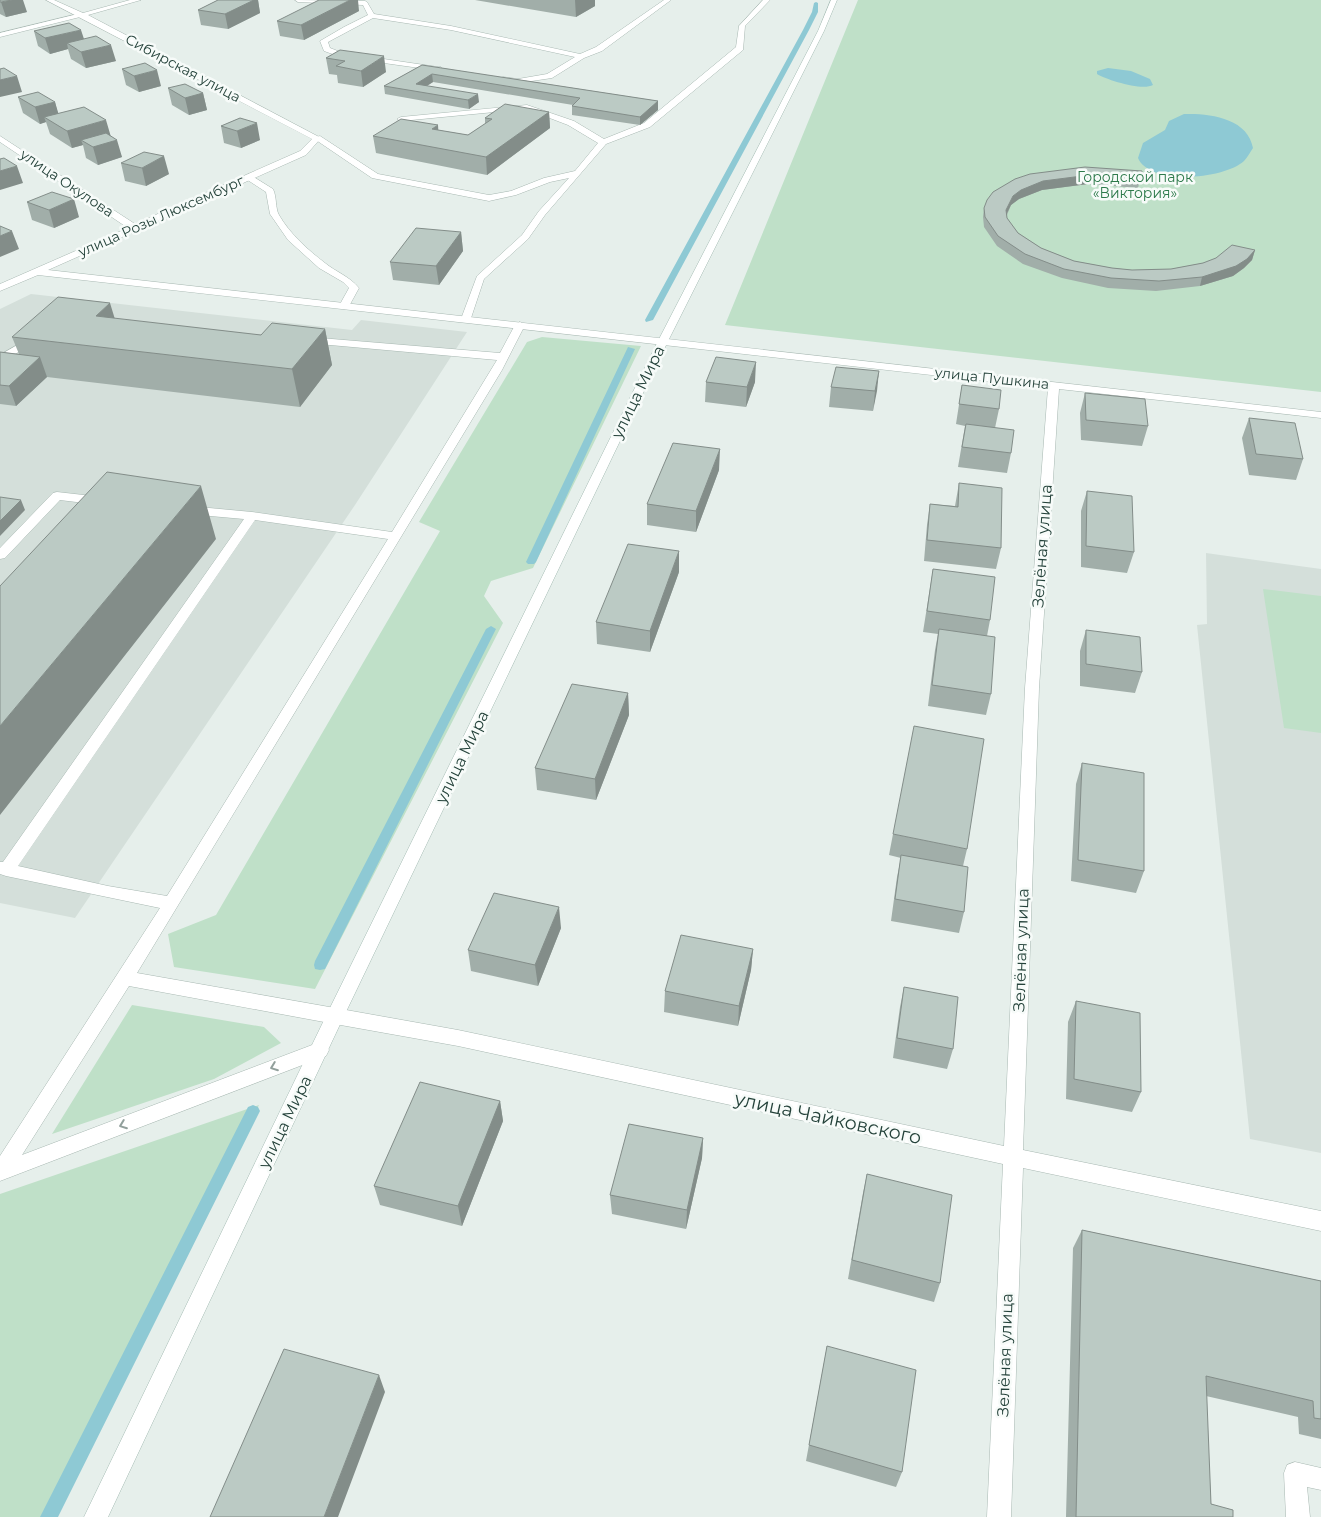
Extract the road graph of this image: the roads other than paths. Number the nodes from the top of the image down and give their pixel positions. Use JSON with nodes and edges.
{"nodes":[{"id":1,"x":49,"y":0,"type":"edge"},
{"id":2,"x":138,"y":0,"type":"edge"},
{"id":3,"x":298,"y":0,"type":"edge"},
{"id":4,"x":668,"y":0,"type":"edge"},
{"id":5,"x":767,"y":0,"type":"edge"},
{"id":6,"x":833,"y":0,"type":"edge"},
{"id":7,"x":82,"y":15,"type":"junction"},
{"id":8,"x":372,"y":16,"type":"junction"},
{"id":9,"x":0,"y":35,"type":"edge"},
{"id":10,"x":581,"y":56,"type":"junction"},
{"id":11,"x":449,"y":71,"type":"edge"},
{"id":12,"x":498,"y":78,"type":"edge"},
{"id":13,"x":401,"y":119,"type":"edge"},
{"id":14,"x":0,"y":138,"type":"edge"},
{"id":15,"x":317,"y":138,"type":"junction"},
{"id":16,"x":603,"y":142,"type":"junction"},
{"id":17,"x":578,"y":173,"type":"junction"},
{"id":18,"x":249,"y":177,"type":"junction"},
{"id":19,"x":133,"y":228,"type":"junction"},
{"id":20,"x":38,"y":272,"type":"junction"},
{"id":21,"x":0,"y":288,"type":"edge"},
{"id":22,"x":344,"y":306,"type":"junction"},
{"id":23,"x":466,"y":319,"type":"junction"},
{"id":24,"x":520,"y":325,"type":"junction"},
{"id":25,"x":41,"y":334,"type":"edge"},
{"id":26,"x":298,"y":339,"type":"edge"},
{"id":27,"x":663,"y":341,"type":"junction"},
{"id":28,"x":504,"y":357,"type":"junction"},
{"id":29,"x":0,"y":360,"type":"edge"},
{"id":30,"x":1054,"y":384,"type":"junction"},
{"id":31,"x":1321,"y":415,"type":"edge"},
{"id":32,"x":100,"y":501,"type":"junction"},
{"id":33,"x":119,"y":503,"type":"edge"},
{"id":34,"x":176,"y":509,"type":"edge"},
{"id":35,"x":86,"y":516,"type":"edge"},
{"id":36,"x":252,"y":516,"type":"junction"},
{"id":37,"x":395,"y":536,"type":"junction"},
{"id":38,"x":0,"y":555,"type":"edge"},
{"id":39,"x":3,"y":869,"type":"edge"},
{"id":40,"x":171,"y":903,"type":"junction"},
{"id":41,"x":124,"y":978,"type":"junction"},
{"id":42,"x":335,"y":1016,"type":"junction"},
{"id":43,"x":320,"y":1050,"type":"junction"},
{"id":44,"x":1012,"y":1157,"type":"junction"},
{"id":45,"x":1,"y":1172,"type":"edge"},
{"id":46,"x":1321,"y":1221,"type":"edge"},
{"id":47,"x":1321,"y":1479,"type":"edge"},
{"id":48,"x":96,"y":1517,"type":"edge"},
{"id":49,"x":998,"y":1517,"type":"edge"},
{"id":50,"x":1298,"y":1517,"type":"edge"}],
"edges":[{"from":1,"to":7,"type":"street","name":"Сибирская улица"},
{"from":2,"to":7,"type":"street"},
{"from":3,"to":8,"type":"street"},
{"from":4,"to":10,"type":"street"},
{"from":5,"to":16,"type":"street"},
{"from":6,"to":27,"type":"street","name":"улица Мира"},
{"from":7,"to":9,"type":"street"},
{"from":7,"to":15,"type":"street","name":"Сибирская улица"},
{"from":8,"to":10,"type":"street"},
{"from":8,"to":11,"type":"street"},
{"from":10,"to":12,"type":"street"},
{"from":13,"to":16,"type":"street"},
{"from":14,"to":19,"type":"street","name":"улица Окулова"},
{"from":15,"to":17,"type":"street","name":"Сибирская улица"},
{"from":15,"to":18,"type":"street","name":"улица Розы Люксембург"},
{"from":16,"to":17,"type":"street"},
{"from":17,"to":23,"type":"street"},
{"from":18,"to":19,"type":"street","name":"улица Розы Люксембург"},
{"from":18,"to":22,"type":"street"},
{"from":19,"to":20,"type":"street","name":"улица Розы Люксембург"},
{"from":20,"to":21,"type":"street","name":"улица Розы Люксембург"},
{"from":20,"to":22,"type":"street","name":"улица Пушкина"},
{"from":22,"to":23,"type":"street","name":"улица Пушкина"},
{"from":23,"to":24,"type":"street","name":"улица Пушкина"},
{"from":24,"to":27,"type":"street","name":"улица Пушкина"},
{"from":24,"to":28,"type":"street"},
{"from":25,"to":29,"type":"street"},
{"from":26,"to":28,"type":"street"},
{"from":27,"to":30,"type":"street","name":"улица Пушкина"},
{"from":27,"to":42,"type":"street","name":"улица Мира"},
{"from":28,"to":37,"type":"street"},
{"from":30,"to":31,"type":"street","name":"улица Пушкина"},
{"from":30,"to":44,"type":"street","name":"Зелёная улица"},
{"from":32,"to":33,"type":"street"},
{"from":32,"to":35,"type":"street"},
{"from":32,"to":38,"type":"street"},
{"from":34,"to":36,"type":"street"},
{"from":36,"to":37,"type":"street"},
{"from":36,"to":39,"type":"street"},
{"from":37,"to":40,"type":"street"},
{"from":39,"to":40,"type":"street"},
{"from":40,"to":41,"type":"street"},
{"from":41,"to":42,"type":"street","name":"улица Чайковского"},
{"from":41,"to":45,"type":"street"},
{"from":42,"to":43,"type":"street","name":"улица Мира"},
{"from":42,"to":44,"type":"street","name":"улица Чайковского"},
{"from":43,"to":45,"type":"street","one_way":true},
{"from":43,"to":48,"type":"street","name":"улица Мира"},
{"from":44,"to":46,"type":"street","name":"улица Чайковского"},
{"from":44,"to":49,"type":"street","name":"Зелёная улица"},
{"from":47,"to":50,"type":"street"}]}
